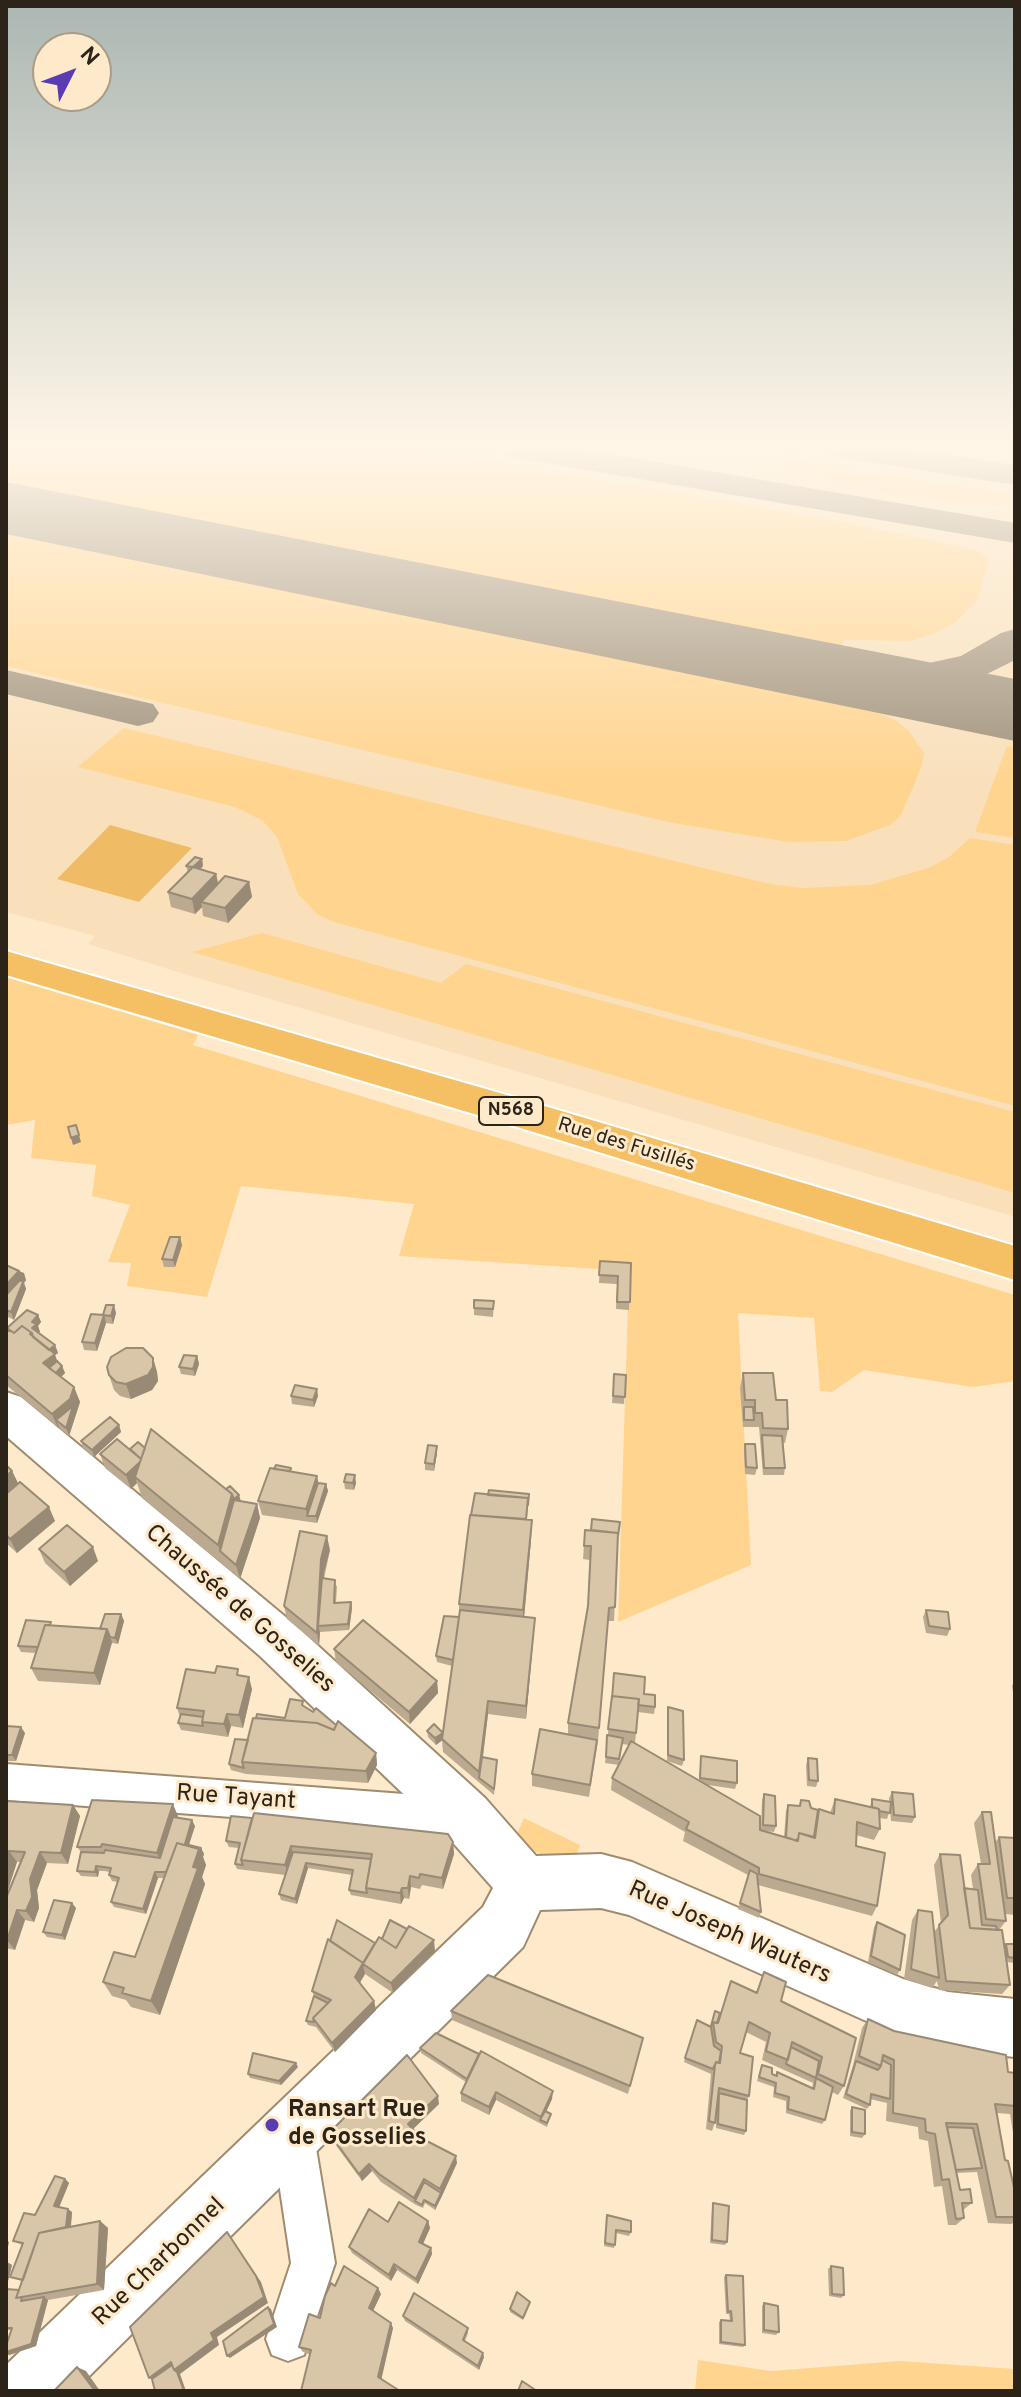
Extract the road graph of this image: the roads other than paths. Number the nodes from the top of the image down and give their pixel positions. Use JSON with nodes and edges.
{"nodes":[{"id":1,"x":6,"y":940,"type":"edge"},
{"id":2,"x":6,"y":963,"type":"edge"},
{"id":3,"x":1015,"y":1238,"type":"edge"},
{"id":4,"x":1015,"y":1263,"type":"edge"},
{"id":5,"x":6,"y":1410,"type":"edge"},
{"id":6,"x":6,"y":1782,"type":"edge"},
{"id":7,"x":466,"y":1817,"type":"junction"},
{"id":8,"x":524,"y":1883,"type":"junction"},
{"id":9,"x":1015,"y":2028,"type":"edge"},
{"id":10,"x":292,"y":2133,"type":"junction"},
{"id":11,"x":288,"y":2339,"type":"dead end"},
{"id":12,"x":27,"y":2391,"type":"edge"}],
"edges":[{"from":1,"to":3,"type":"highway","name":"Rue des Fusillés","number":"N568"},
{"from":2,"to":4,"type":"highway","name":"Rue des Fusillés","number":"N568"},
{"from":5,"to":7,"type":"street","name":"Chaussée de Gosselies"},
{"from":6,"to":7,"type":"street","name":"Rue Tayant"},
{"from":7,"to":8,"type":"street"},
{"from":8,"to":9,"type":"street","name":"Rue Joseph Wauters"},
{"from":8,"to":10,"type":"street","name":"Rue Charbonnel"},
{"from":10,"to":11,"type":"street"},
{"from":10,"to":12,"type":"street","name":"Rue Charbonnel"}]}
